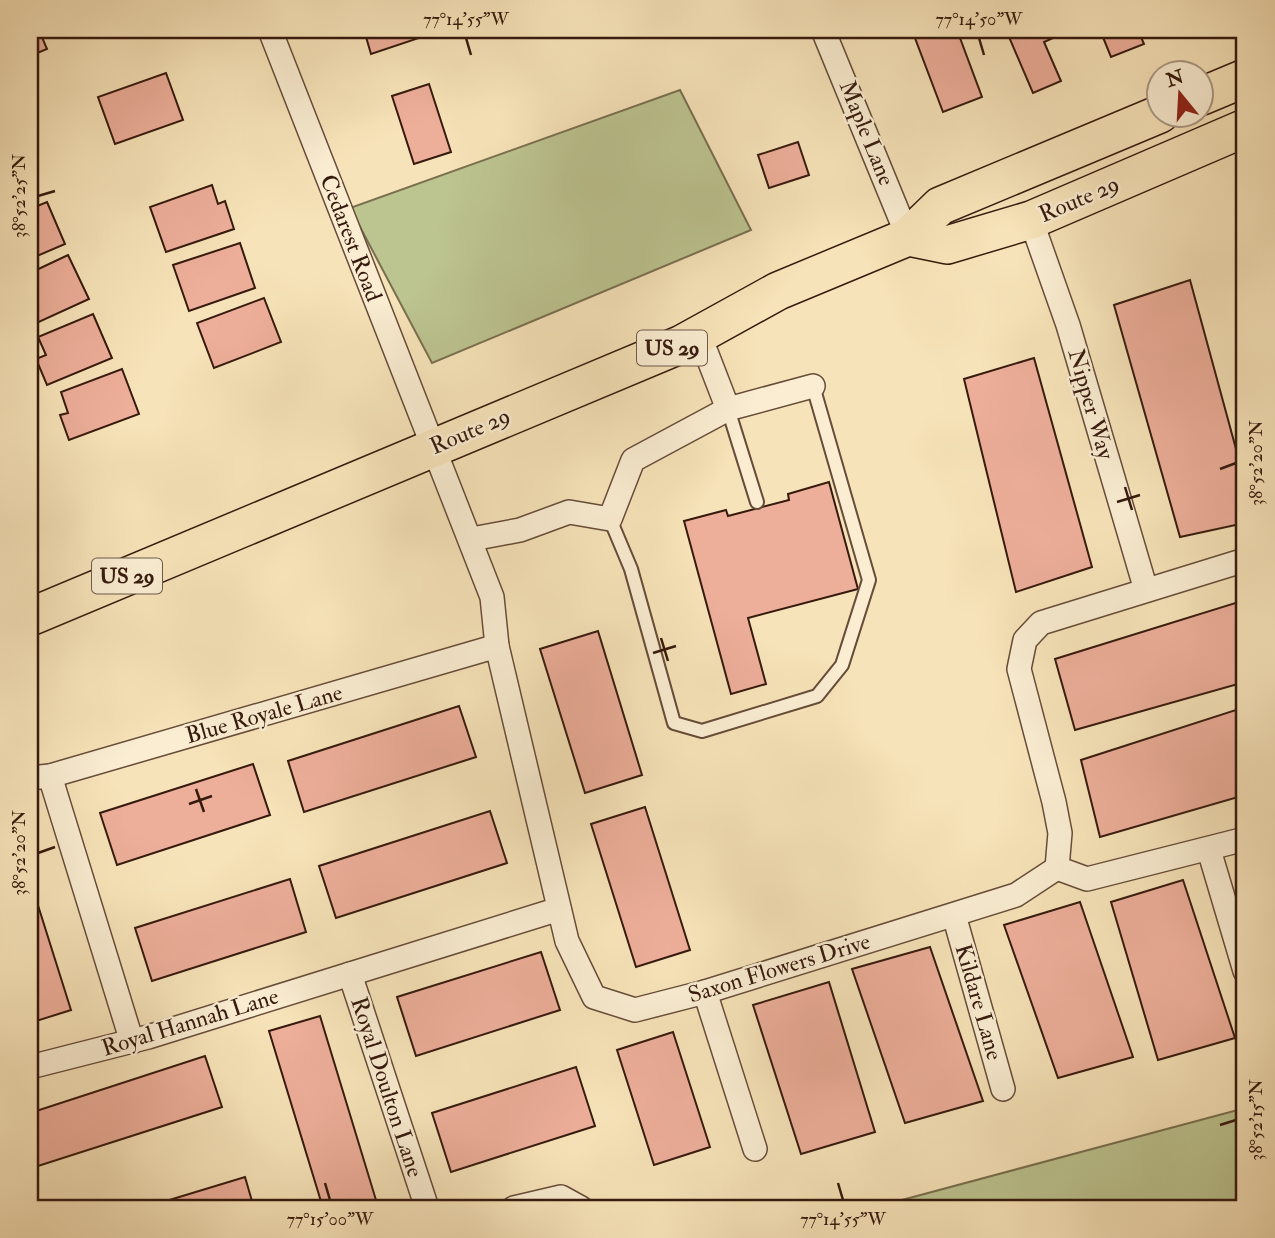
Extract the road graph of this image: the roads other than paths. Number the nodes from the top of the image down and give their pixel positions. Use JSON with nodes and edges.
{"nodes":[{"id":1,"x":270,"y":30,"type":"edge"},
{"id":2,"x":823,"y":30,"type":"edge"},
{"id":3,"x":1245,"y":78,"type":"edge"},
{"id":4,"x":1216,"y":90,"type":"edge"},
{"id":5,"x":1146,"y":120,"type":"edge"},
{"id":6,"x":1245,"y":128,"type":"edge"},
{"id":7,"x":1031,"y":220,"type":"junction"},
{"id":8,"x":908,"y":237,"type":"junction"},
{"id":9,"x":699,"y":334,"type":"junction"},
{"id":10,"x":813,"y":387,"type":"joint"},
{"id":11,"x":728,"y":409,"type":"junction"},
{"id":12,"x":432,"y":447,"type":"junction"},
{"id":13,"x":757,"y":502,"type":"dead end"},
{"id":14,"x":610,"y":519,"type":"junction"},
{"id":15,"x":472,"y":539,"type":"junction"},
{"id":16,"x":1245,"y":560,"type":"edge"},
{"id":17,"x":1146,"y":590,"type":"junction"},
{"id":18,"x":30,"y":617,"type":"edge"},
{"id":19,"x":497,"y":646,"type":"junction"},
{"id":20,"x":40,"y":777,"type":"edge"},
{"id":21,"x":1245,"y":839,"type":"edge"},
{"id":22,"x":1209,"y":850,"type":"junction"},
{"id":23,"x":1057,"y":868,"type":"junction"},
{"id":24,"x":559,"y":909,"type":"junction"},
{"id":25,"x":954,"y":915,"type":"junction"},
{"id":26,"x":1245,"y":971,"type":"edge"},
{"id":27,"x":350,"y":974,"type":"junction"},
{"id":28,"x":705,"y":992,"type":"junction"},
{"id":29,"x":132,"y":1042,"type":"junction"},
{"id":30,"x":30,"y":1067,"type":"edge"},
{"id":31,"x":1003,"y":1090,"type":"dead end"},
{"id":32,"x":755,"y":1149,"type":"dead end"},
{"id":33,"x":427,"y":1208,"type":"edge"},
{"id":34,"x":514,"y":1208,"type":"edge"},
{"id":35,"x":581,"y":1208,"type":"edge"}],
"edges":[{"from":1,"to":12,"type":"street","name":"Cedarest Road"},
{"from":2,"to":8,"type":"street","name":"Maple Lane"},
{"from":3,"to":4,"type":"main road"},
{"from":5,"to":8,"type":"main road","name":"Route 29","number":"US 29"},
{"from":6,"to":7,"type":"main road","name":"Route 29"},
{"from":7,"to":8,"type":"main road","name":"Route 29"},
{"from":7,"to":17,"type":"street","name":"Nipper Way"},
{"from":8,"to":9,"type":"main road","name":"Route 29","number":"US 29"},
{"from":9,"to":11,"type":"street"},
{"from":9,"to":12,"type":"main road","name":"Route 29","number":"US 29"},
{"from":10,"to":11,"type":"street"},
{"from":10,"to":14,"type":"lane"},
{"from":11,"to":13,"type":"lane"},
{"from":11,"to":14,"type":"street"},
{"from":12,"to":15,"type":"street","name":"Saxon Flowers Drive"},
{"from":12,"to":18,"type":"main road","name":"Route 29","number":"US 29"},
{"from":14,"to":15,"type":"street"},
{"from":15,"to":19,"type":"street","name":"Saxon Flowers Drive"},
{"from":16,"to":17,"type":"street"},
{"from":17,"to":23,"type":"street"},
{"from":19,"to":20,"type":"street","name":"Blue Royale Lane"},
{"from":19,"to":24,"type":"street","name":"Saxon Flowers Drive"},
{"from":20,"to":29,"type":"street"},
{"from":21,"to":22,"type":"street"},
{"from":22,"to":23,"type":"street"},
{"from":22,"to":26,"type":"street"},
{"from":23,"to":25,"type":"street","name":"Saxon Flowers Drive"},
{"from":24,"to":27,"type":"street","name":"Royal Doulton Lane"},
{"from":24,"to":28,"type":"street","name":"Saxon Flowers Drive"},
{"from":25,"to":28,"type":"street","name":"Saxon Flowers Drive"},
{"from":25,"to":31,"type":"street","name":"Kildare Lane"},
{"from":27,"to":29,"type":"street","name":"Royal Hannah Lane"},
{"from":27,"to":33,"type":"street","name":"Royal Doulton Lane"},
{"from":28,"to":32,"type":"street"},
{"from":29,"to":30,"type":"street","name":"Royal Hannah Lane"},
{"from":34,"to":35,"type":"street"}]}
